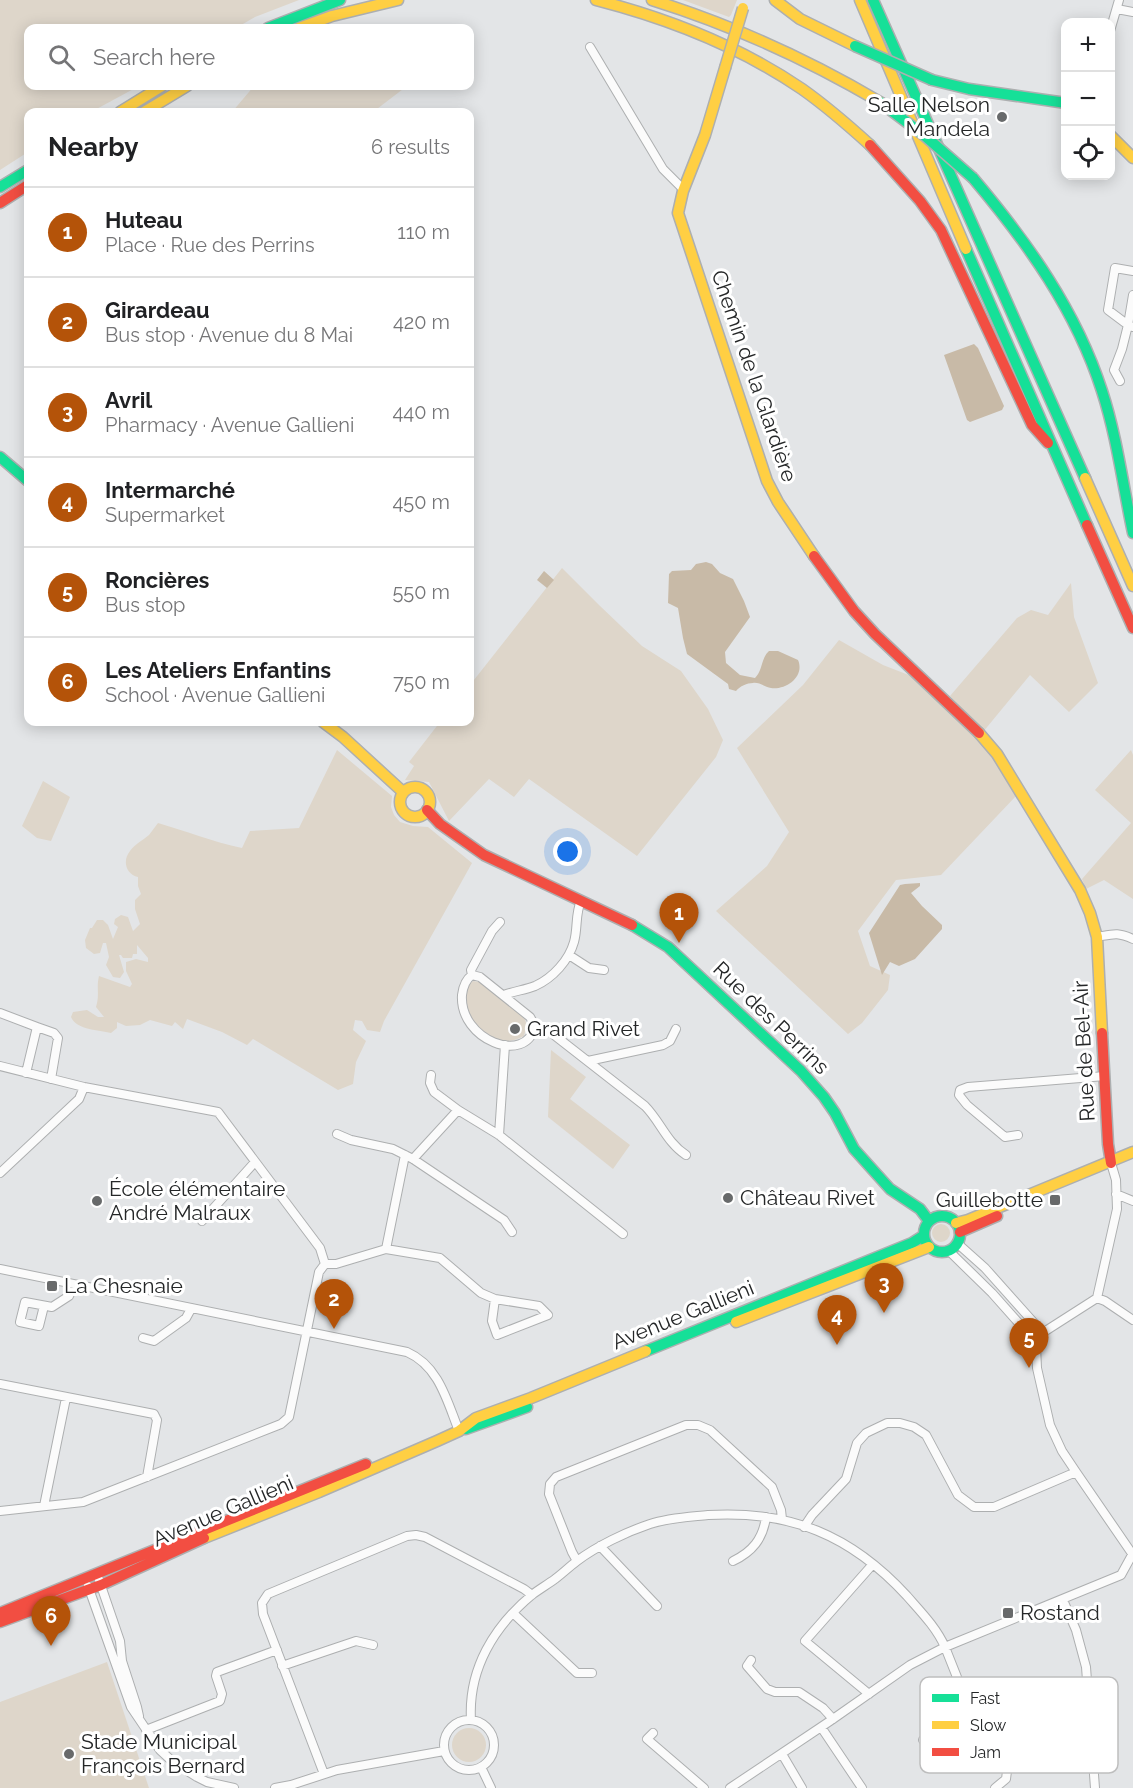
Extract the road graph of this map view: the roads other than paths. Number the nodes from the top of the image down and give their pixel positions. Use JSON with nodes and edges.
{"nodes":[{"id":1,"x":339,"y":0,"type":"edge"},
{"id":2,"x":398,"y":0,"type":"edge"},
{"id":3,"x":596,"y":0,"type":"edge"},
{"id":4,"x":652,"y":0,"type":"edge"},
{"id":5,"x":775,"y":0,"type":"edge"},
{"id":6,"x":860,"y":0,"type":"edge"},
{"id":7,"x":873,"y":0,"type":"edge"},
{"id":8,"x":744,"y":4,"type":"edge"},
{"id":9,"x":1118,"y":4,"type":"edge"},
{"id":10,"x":1133,"y":12,"type":"edge"},
{"id":11,"x":277,"y":24,"type":"edge"},
{"id":12,"x":309,"y":24,"type":"edge"},
{"id":13,"x":590,"y":47,"type":"dead end"},
{"id":14,"x":156,"y":90,"type":"edge"},
{"id":15,"x":181,"y":90,"type":"edge"},
{"id":16,"x":1061,"y":103,"type":"edge"},
{"id":17,"x":126,"y":108,"type":"edge"},
{"id":18,"x":151,"y":108,"type":"edge"},
{"id":19,"x":1115,"y":140,"type":"edge"},
{"id":20,"x":1133,"y":158,"type":"edge"},
{"id":21,"x":24,"y":172,"type":"edge"},
{"id":22,"x":0,"y":187,"type":"edge"},
{"id":23,"x":24,"y":187,"type":"edge"},
{"id":24,"x":682,"y":188,"type":"junction"},
{"id":25,"x":0,"y":202,"type":"edge"},
{"id":26,"x":1133,"y":272,"type":"edge"},
{"id":27,"x":1133,"y":295,"type":"edge"},
{"id":28,"x":1130,"y":326,"type":"edge"},
{"id":29,"x":1120,"y":381,"type":"dead end"},
{"id":30,"x":1057,"y":455,"type":"junction"},
{"id":31,"x":0,"y":457,"type":"edge"},
{"id":32,"x":24,"y":478,"type":"edge"},
{"id":33,"x":1133,"y":533,"type":"edge"},
{"id":34,"x":1133,"y":586,"type":"edge"},
{"id":35,"x":1133,"y":628,"type":"edge"},
{"id":36,"x":328,"y":726,"type":"edge"},
{"id":37,"x":403,"y":792,"type":"junction"},
{"id":38,"x":427,"y":810,"type":"junction"},
{"id":39,"x":581,"y":901,"type":"junction"},
{"id":40,"x":500,"y":922,"type":"dead end"},
{"id":41,"x":1097,"y":937,"type":"junction"},
{"id":42,"x":1133,"y":939,"type":"edge"},
{"id":43,"x":569,"y":954,"type":"junction"},
{"id":44,"x":604,"y":970,"type":"dead end"},
{"id":45,"x":472,"y":975,"type":"junction"},
{"id":46,"x":504,"y":995,"type":"junction"},
{"id":47,"x":0,"y":1012,"type":"edge"},
{"id":48,"x":535,"y":1026,"type":"junction"},
{"id":49,"x":37,"y":1027,"type":"junction"},
{"id":50,"x":676,"y":1029,"type":"dead end"},
{"id":51,"x":505,"y":1045,"type":"junction"},
{"id":52,"x":588,"y":1061,"type":"junction"},
{"id":53,"x":0,"y":1066,"type":"edge"},
{"id":54,"x":27,"y":1073,"type":"junction"},
{"id":55,"x":431,"y":1075,"type":"dead end"},
{"id":56,"x":1105,"y":1076,"type":"junction"},
{"id":57,"x":51,"y":1079,"type":"junction"},
{"id":58,"x":84,"y":1087,"type":"junction"},
{"id":59,"x":458,"y":1110,"type":"junction"},
{"id":60,"x":338,"y":1134,"type":"dead end"},
{"id":61,"x":1018,"y":1135,"type":"dead end"},
{"id":62,"x":499,"y":1136,"type":"junction"},
{"id":63,"x":1133,"y":1152,"type":"edge"},
{"id":64,"x":686,"y":1155,"type":"dead end"},
{"id":65,"x":409,"y":1157,"type":"junction"},
{"id":66,"x":1133,"y":1158,"type":"edge"},
{"id":67,"x":255,"y":1162,"type":"junction"},
{"id":68,"x":1111,"y":1164,"type":"junction"},
{"id":69,"x":0,"y":1173,"type":"edge"},
{"id":70,"x":1116,"y":1194,"type":"junction"},
{"id":71,"x":1133,"y":1201,"type":"edge"},
{"id":72,"x":202,"y":1221,"type":"dead end"},
{"id":73,"x":929,"y":1221,"type":"junction"},
{"id":74,"x":958,"y":1227,"type":"junction"},
{"id":75,"x":512,"y":1232,"type":"dead end"},
{"id":76,"x":623,"y":1234,"type":"dead end"},
{"id":77,"x":923,"y":1236,"type":"junction"},
{"id":78,"x":929,"y":1247,"type":"junction"},
{"id":79,"x":953,"y":1247,"type":"junction"},
{"id":80,"x":386,"y":1249,"type":"junction"},
{"id":81,"x":325,"y":1264,"type":"junction"},
{"id":82,"x":0,"y":1269,"type":"edge"},
{"id":83,"x":74,"y":1285,"type":"junction"},
{"id":84,"x":1096,"y":1298,"type":"junction"},
{"id":85,"x":495,"y":1299,"type":"junction"},
{"id":86,"x":44,"y":1306,"type":"dead end"},
{"id":87,"x":191,"y":1309,"type":"junction"},
{"id":88,"x":1133,"y":1320,"type":"edge"},
{"id":89,"x":306,"y":1331,"type":"junction"},
{"id":90,"x":1035,"y":1335,"type":"junction"},
{"id":91,"x":143,"y":1338,"type":"dead end"},
{"id":92,"x":0,"y":1384,"type":"edge"},
{"id":93,"x":66,"y":1398,"type":"junction"},
{"id":94,"x":459,"y":1431,"type":"junction"},
{"id":95,"x":1076,"y":1472,"type":"junction"},
{"id":96,"x":147,"y":1477,"type":"junction"},
{"id":97,"x":44,"y":1506,"type":"junction"},
{"id":98,"x":0,"y":1511,"type":"edge"},
{"id":99,"x":766,"y":1517,"type":"junction"},
{"id":100,"x":782,"y":1519,"type":"junction"},
{"id":101,"x":804,"y":1527,"type":"junction"},
{"id":102,"x":600,"y":1546,"type":"junction"},
{"id":103,"x":1133,"y":1555,"type":"edge"},
{"id":104,"x":577,"y":1561,"type":"junction"},
{"id":105,"x":733,"y":1561,"type":"dead end"},
{"id":106,"x":873,"y":1564,"type":"junction"},
{"id":107,"x":97,"y":1574,"type":"junction"},
{"id":108,"x":87,"y":1583,"type":"junction"},
{"id":109,"x":101,"y":1585,"type":"junction"},
{"id":110,"x":532,"y":1595,"type":"junction"},
{"id":111,"x":1063,"y":1600,"type":"junction"},
{"id":112,"x":657,"y":1606,"type":"dead end"},
{"id":113,"x":0,"y":1612,"type":"edge"},
{"id":114,"x":514,"y":1614,"type":"junction"},
{"id":115,"x":0,"y":1622,"type":"edge"},
{"id":116,"x":373,"y":1645,"type":"dead end"},
{"id":117,"x":945,"y":1647,"type":"junction"},
{"id":118,"x":277,"y":1650,"type":"junction"},
{"id":119,"x":751,"y":1660,"type":"dead end"},
{"id":120,"x":282,"y":1666,"type":"junction"},
{"id":121,"x":592,"y":1673,"type":"dead end"},
{"id":122,"x":957,"y":1677,"type":"edge"},
{"id":123,"x":1087,"y":1677,"type":"edge"},
{"id":124,"x":869,"y":1694,"type":"junction"},
{"id":125,"x":139,"y":1717,"type":"junction"},
{"id":126,"x":833,"y":1719,"type":"junction"},
{"id":127,"x":471,"y":1720,"type":"junction"},
{"id":128,"x":821,"y":1727,"type":"junction"},
{"id":129,"x":146,"y":1730,"type":"junction"},
{"id":130,"x":653,"y":1733,"type":"dead end"},
{"id":131,"x":444,"y":1751,"type":"junction"},
{"id":132,"x":782,"y":1754,"type":"junction"},
{"id":133,"x":481,"y":1767,"type":"junction"},
{"id":134,"x":1007,"y":1773,"type":"edge"},
{"id":135,"x":1094,"y":1773,"type":"edge"},
{"id":136,"x":324,"y":1774,"type":"junction"},
{"id":137,"x":234,"y":1788,"type":"edge"},
{"id":138,"x":275,"y":1788,"type":"edge"},
{"id":139,"x":490,"y":1788,"type":"edge"},
{"id":140,"x":704,"y":1788,"type":"edge"},
{"id":141,"x":730,"y":1788,"type":"edge"},
{"id":142,"x":802,"y":1788,"type":"edge"},
{"id":143,"x":862,"y":1788,"type":"edge"},
{"id":144,"x":995,"y":1788,"type":"edge"},
{"id":145,"x":1095,"y":1788,"type":"edge"}],
"edges":[{"from":1,"to":11,"type":"main road"},
{"from":2,"to":12,"type":"main road"},
{"from":3,"to":30,"type":"main road"},
{"from":4,"to":33,"type":"main road","bridge":true},
{"from":5,"to":16,"type":"main road","bridge":true},
{"from":6,"to":30,"type":"main road"},
{"from":7,"to":34,"type":"main road"},
{"from":8,"to":24,"type":"main road","name":"Chemin de la Glardière","bridge":true},
{"from":9,"to":10,"type":"street"},
{"from":13,"to":24,"type":"street"},
{"from":14,"to":17,"type":"main road"},
{"from":15,"to":18,"type":"main road"},
{"from":19,"to":20,"type":"main road"},
{"from":21,"to":22,"type":"main road"},
{"from":23,"to":25,"type":"main road"},
{"from":24,"to":41,"type":"main road","name":"Chemin de la Glardière"},
{"from":26,"to":28,"type":"street"},
{"from":27,"to":28,"type":"street"},
{"from":28,"to":29,"type":"street"},
{"from":30,"to":35,"type":"main road"},
{"from":31,"to":32,"type":"main road"},
{"from":36,"to":37,"type":"main road"},
{"from":37,"to":38,"type":"main road"},
{"from":37,"to":38,"type":"main road"},
{"from":38,"to":39,"type":"main road","name":"Rue des Perrins"},
{"from":39,"to":43,"type":"street"},
{"from":39,"to":73,"type":"main road","name":"Rue des Perrins"},
{"from":40,"to":45,"type":"street"},
{"from":41,"to":42,"type":"street"},
{"from":41,"to":56,"type":"main road","name":"Rue de Bel-Air"},
{"from":43,"to":44,"type":"street"},
{"from":43,"to":46,"type":"street"},
{"from":45,"to":46,"type":"street"},
{"from":45,"to":51,"type":"street"},
{"from":46,"to":48,"type":"street"},
{"from":47,"to":49,"type":"street"},
{"from":48,"to":51,"type":"street"},
{"from":48,"to":52,"type":"street"},
{"from":49,"to":54,"type":"street"},
{"from":49,"to":57,"type":"street"},
{"from":50,"to":52,"type":"street"},
{"from":51,"to":62,"type":"street"},
{"from":52,"to":64,"type":"street"},
{"from":53,"to":54,"type":"street"},
{"from":54,"to":57,"type":"street"},
{"from":55,"to":59,"type":"street"},
{"from":56,"to":61,"type":"street"},
{"from":56,"to":68,"type":"main road","name":"Rue de Bel-Air"},
{"from":57,"to":58,"type":"street"},
{"from":58,"to":67,"type":"street"},
{"from":58,"to":69,"type":"street"},
{"from":59,"to":62,"type":"street"},
{"from":59,"to":65,"type":"street"},
{"from":60,"to":65,"type":"street"},
{"from":62,"to":76,"type":"street"},
{"from":63,"to":68,"type":"main road"},
{"from":65,"to":75,"type":"street"},
{"from":65,"to":80,"type":"street"},
{"from":66,"to":68,"type":"main road"},
{"from":67,"to":72,"type":"street"},
{"from":67,"to":81,"type":"street"},
{"from":68,"to":70,"type":"street"},
{"from":68,"to":74,"type":"main road"},
{"from":70,"to":71,"type":"street"},
{"from":70,"to":84,"type":"street"},
{"from":73,"to":74,"type":"main road"},
{"from":73,"to":77,"type":"main road"},
{"from":74,"to":79,"type":"main road"},
{"from":77,"to":78,"type":"main road"},
{"from":77,"to":94,"type":"main road","name":"Avenue Gallieni"},
{"from":78,"to":79,"type":"main road"},
{"from":78,"to":94,"type":"main road","name":"Avenue Gallieni"},
{"from":79,"to":90,"type":"street"},
{"from":79,"to":90,"type":"street"},
{"from":80,"to":81,"type":"street"},
{"from":80,"to":85,"type":"street"},
{"from":81,"to":89,"type":"street"},
{"from":82,"to":83,"type":"street"},
{"from":83,"to":86,"type":"street"},
{"from":83,"to":87,"type":"street"},
{"from":84,"to":88,"type":"street"},
{"from":84,"to":90,"type":"street"},
{"from":85,"to":85,"type":"street"},
{"from":87,"to":89,"type":"street"},
{"from":87,"to":91,"type":"street"},
{"from":89,"to":94,"type":"street"},
{"from":89,"to":96,"type":"street"},
{"from":90,"to":95,"type":"street"},
{"from":92,"to":93,"type":"street"},
{"from":93,"to":96,"type":"street"},
{"from":93,"to":97,"type":"street"},
{"from":94,"to":107,"type":"main road","name":"Avenue Gallieni"},
{"from":94,"to":109,"type":"main road","name":"Avenue Gallieni"},
{"from":95,"to":101,"type":"street"},
{"from":95,"to":103,"type":"street"},
{"from":96,"to":97,"type":"street"},
{"from":97,"to":98,"type":"street"},
{"from":99,"to":100,"type":"street"},
{"from":99,"to":102,"type":"street"},
{"from":99,"to":105,"type":"street"},
{"from":100,"to":101,"type":"street"},
{"from":100,"to":104,"type":"street"},
{"from":101,"to":106,"type":"street"},
{"from":102,"to":104,"type":"street"},
{"from":102,"to":112,"type":"street"},
{"from":103,"to":111,"type":"street"},
{"from":104,"to":110,"type":"street"},
{"from":106,"to":117,"type":"street"},
{"from":106,"to":124,"type":"street"},
{"from":107,"to":108,"type":"main road","name":"Avenue Gallieni"},
{"from":107,"to":109,"type":"street"},
{"from":108,"to":109,"type":"main road","name":"Avenue Gallieni"},
{"from":108,"to":113,"type":"main road","name":"Avenue Gallieni"},
{"from":108,"to":115,"type":"main road","name":"Avenue Gallieni"},
{"from":108,"to":125,"type":"street"},
{"from":109,"to":125,"type":"street"},
{"from":110,"to":114,"type":"street"},
{"from":110,"to":118,"type":"street"},
{"from":111,"to":117,"type":"street"},
{"from":111,"to":123,"type":"street"},
{"from":114,"to":121,"type":"street"},
{"from":114,"to":127,"type":"street"},
{"from":116,"to":120,"type":"street"},
{"from":117,"to":122,"type":"street"},
{"from":117,"to":124,"type":"street"},
{"from":118,"to":120,"type":"street"},
{"from":118,"to":129,"type":"street"},
{"from":119,"to":126,"type":"street"},
{"from":120,"to":136,"type":"street"},
{"from":124,"to":126,"type":"street"},
{"from":125,"to":129,"type":"street"},
{"from":126,"to":128,"type":"street"},
{"from":127,"to":131,"type":"street"},
{"from":127,"to":133,"type":"street"},
{"from":128,"to":132,"type":"street"},
{"from":128,"to":143,"type":"street"},
{"from":129,"to":137,"type":"street"},
{"from":130,"to":140,"type":"street"},
{"from":131,"to":133,"type":"street"},
{"from":131,"to":136,"type":"street"},
{"from":132,"to":141,"type":"street"},
{"from":132,"to":142,"type":"street"},
{"from":133,"to":139,"type":"street"},
{"from":134,"to":144,"type":"street"},
{"from":135,"to":145,"type":"street"},
{"from":136,"to":138,"type":"street"}]}
